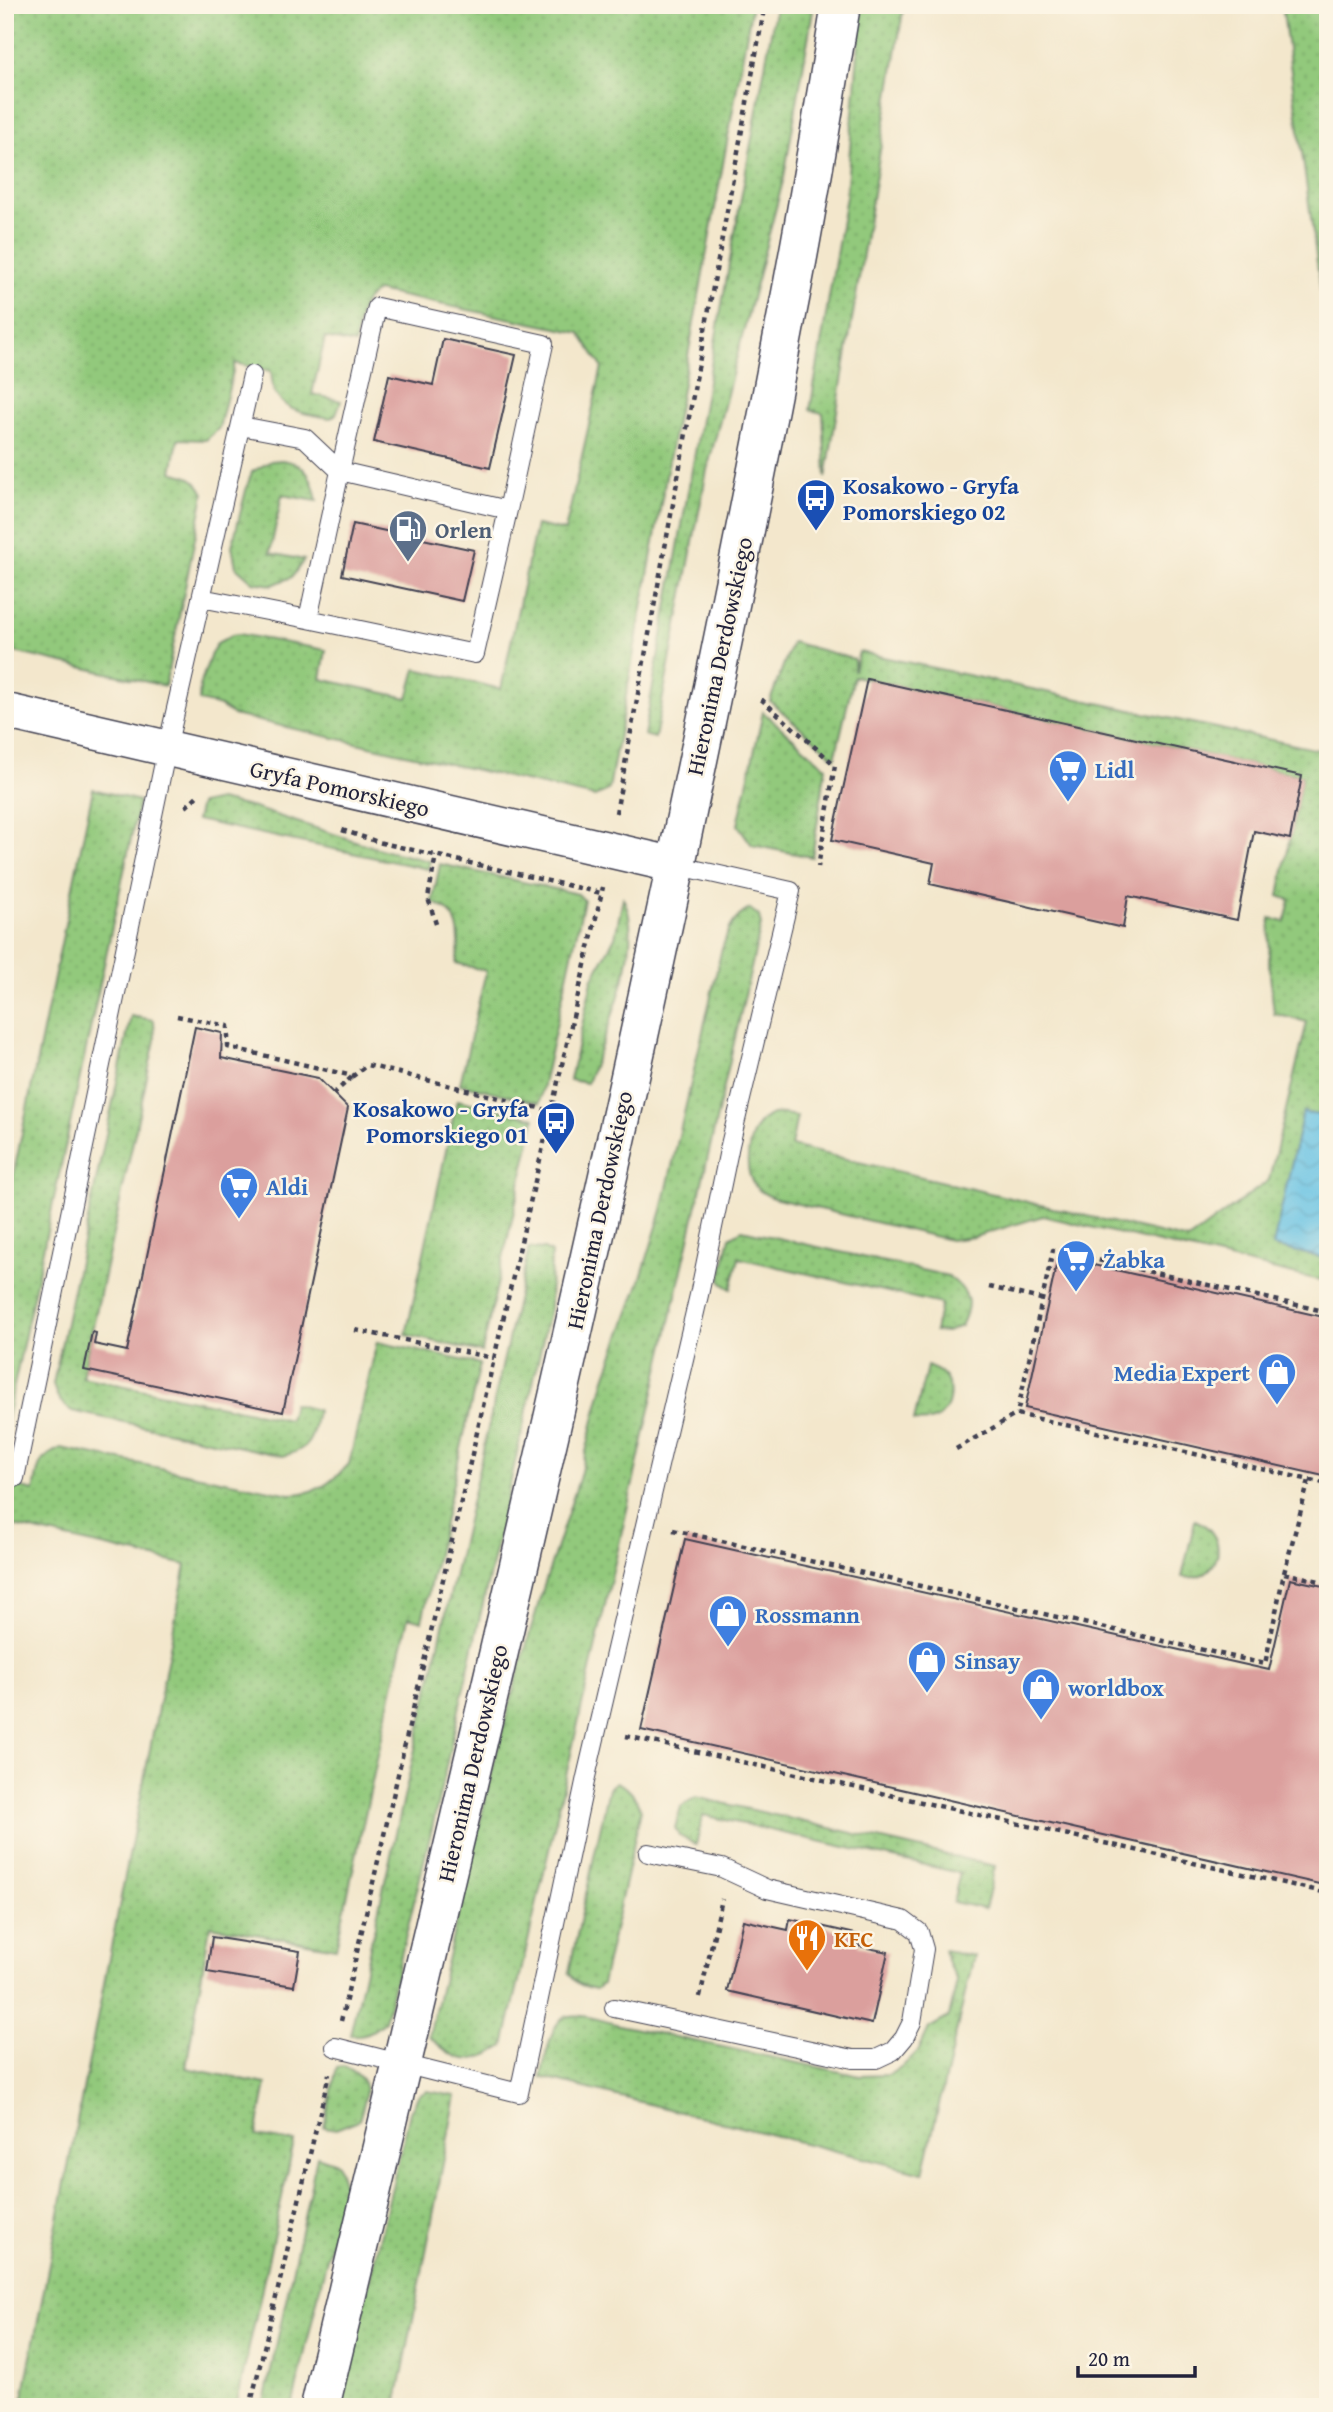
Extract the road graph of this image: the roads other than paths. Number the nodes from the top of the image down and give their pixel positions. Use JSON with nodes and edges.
{"nodes":[{"id":1,"x":841,"y":5,"type":"edge"},
{"id":2,"x":252,"y":375,"type":"dead end"},
{"id":3,"x":241,"y":426,"type":"junction"},
{"id":4,"x":340,"y":471,"type":"junction"},
{"id":5,"x":508,"y":510,"type":"junction"},
{"id":6,"x":201,"y":598,"type":"junction"},
{"id":7,"x":308,"y":619,"type":"junction"},
{"id":8,"x":5,"y":711,"type":"edge"},
{"id":9,"x":167,"y":748,"type":"junction"},
{"id":10,"x":675,"y":865,"type":"junction"},
{"id":11,"x":15,"y":1478,"type":"dead end"},
{"id":12,"x":648,"y":1853,"type":"dead end"},
{"id":13,"x":614,"y":2008,"type":"dead end"},
{"id":14,"x":335,"y":2048,"type":"road end"},
{"id":15,"x":402,"y":2063,"type":"junction"},
{"id":16,"x":320,"y":2407,"type":"edge"}],
"edges":[{"from":1,"to":10,"type":"main road","name":"Hieronima Derdowskiego"},
{"from":2,"to":3,"type":"lane"},
{"from":3,"to":4,"type":"lane"},
{"from":3,"to":6,"type":"lane"},
{"from":4,"to":5,"type":"lane"},
{"from":4,"to":5,"type":"lane"},
{"from":4,"to":7,"type":"lane"},
{"from":5,"to":7,"type":"lane"},
{"from":6,"to":7,"type":"lane"},
{"from":6,"to":9,"type":"lane"},
{"from":8,"to":9,"type":"street","name":"Gryfa Pomorskiego"},
{"from":9,"to":10,"type":"street","name":"Gryfa Pomorskiego"},
{"from":9,"to":11,"type":"lane"},
{"from":10,"to":15,"type":"main road","name":"Hieronima Derdowskiego"},
{"from":10,"to":15,"type":"lane"},
{"from":12,"to":13,"type":"lane"},
{"from":14,"to":15,"type":"lane"},
{"from":15,"to":16,"type":"main road","name":"Hieronima Derdowskiego"}]}
